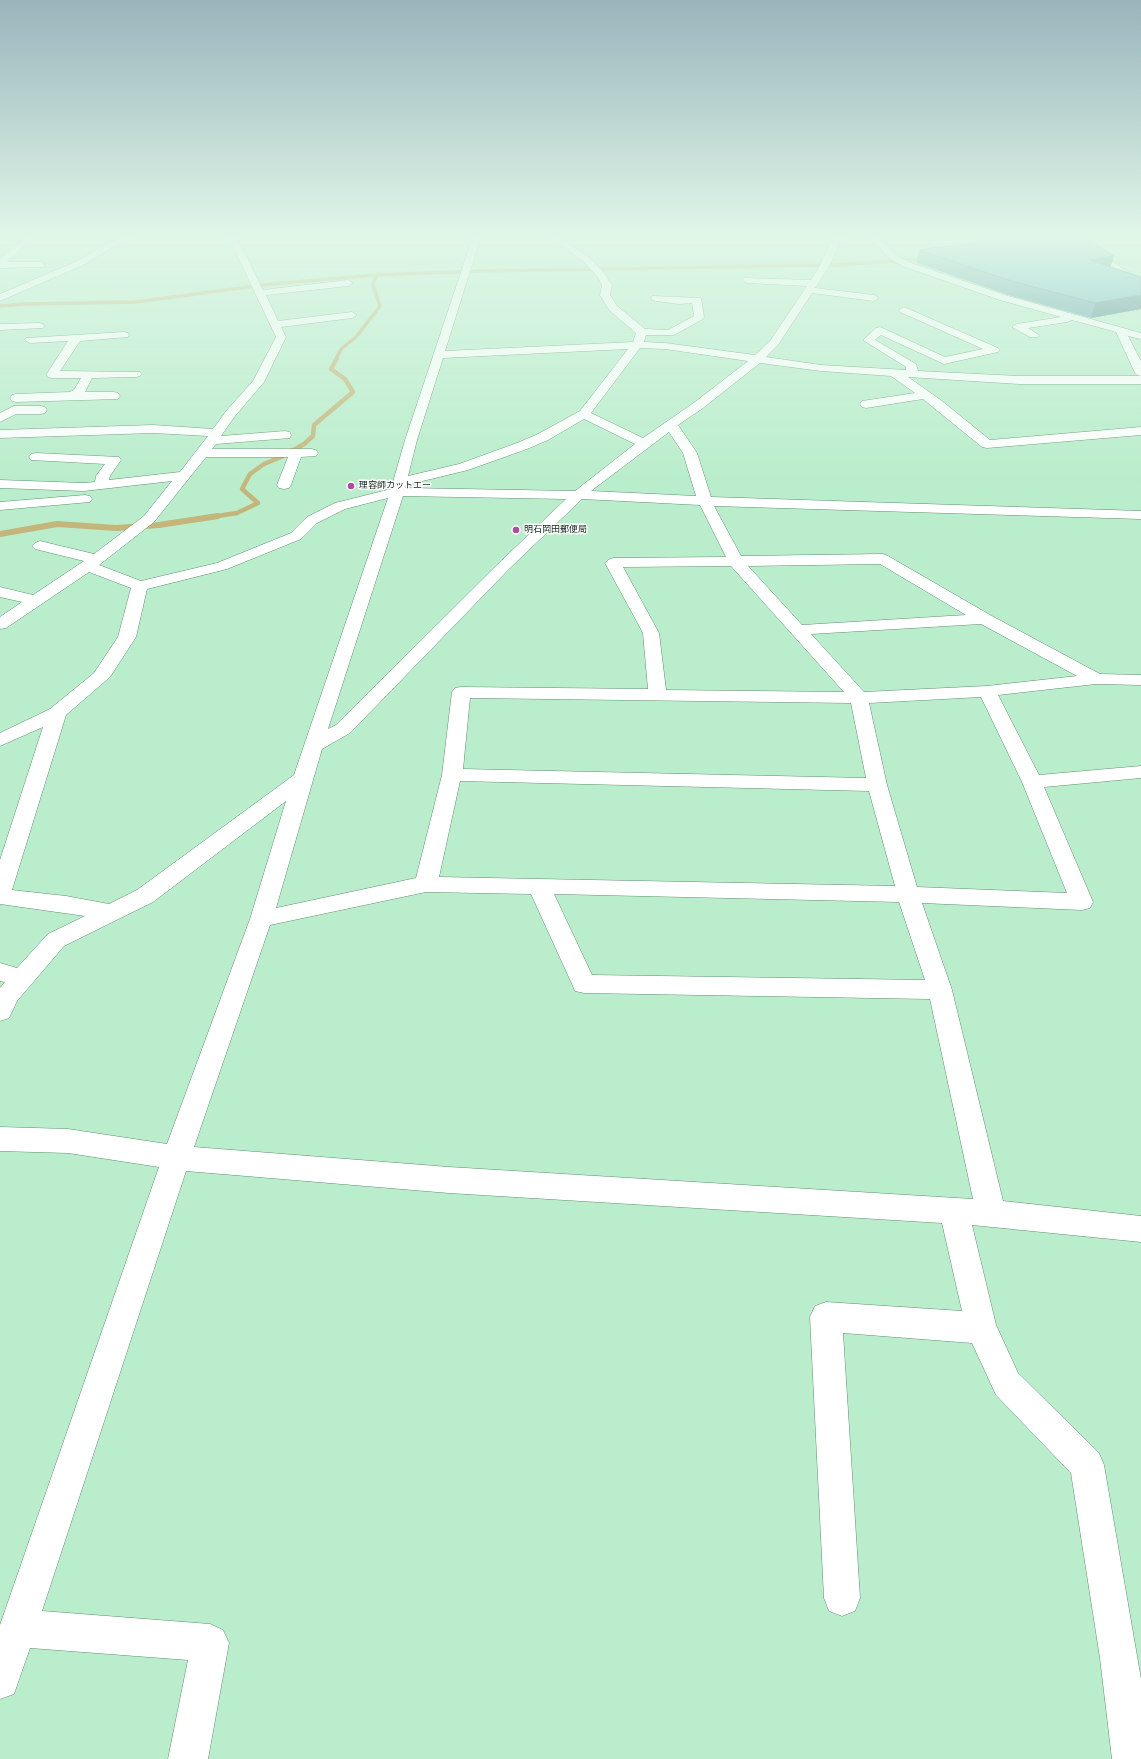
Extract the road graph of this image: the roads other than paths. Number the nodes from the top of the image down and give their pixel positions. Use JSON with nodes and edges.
{"nodes":[{"id":1,"x":44,"y":318,"type":"edge"},
{"id":2,"x":273,"y":318,"type":"edge"},
{"id":3,"x":326,"y":318,"type":"edge"},
{"id":4,"x":451,"y":318,"type":"edge"},
{"id":5,"x":625,"y":318,"type":"edge"},
{"id":6,"x":697,"y":318,"type":"edge"},
{"id":7,"x":791,"y":318,"type":"edge"},
{"id":8,"x":894,"y":318,"type":"edge"},
{"id":9,"x":929,"y":318,"type":"edge"},
{"id":10,"x":1075,"y":318,"type":"joint"},
{"id":11,"x":276,"y":324,"type":"junction"},
{"id":12,"x":1141,"y":325,"type":"edge"},
{"id":13,"x":39,"y":326,"type":"junction"},
{"id":14,"x":0,"y":327,"type":"edge"},
{"id":15,"x":880,"y":330,"type":"junction"},
{"id":16,"x":1120,"y":330,"type":"junction"},
{"id":17,"x":642,"y":332,"type":"junction"},
{"id":18,"x":124,"y":335,"type":"dead end"},
{"id":19,"x":1034,"y":335,"type":"dead end"},
{"id":20,"x":1141,"y":336,"type":"edge"},
{"id":21,"x":76,"y":338,"type":"junction"},
{"id":22,"x":637,"y":345,"type":"junction"},
{"id":23,"x":1129,"y":351,"type":"junction"},
{"id":24,"x":1141,"y":352,"type":"edge"},
{"id":25,"x":440,"y":355,"type":"junction"},
{"id":26,"x":756,"y":360,"type":"junction"},
{"id":27,"x":944,"y":360,"type":"junction"},
{"id":28,"x":894,"y":373,"type":"junction"},
{"id":29,"x":1141,"y":373,"type":"edge"},
{"id":30,"x":136,"y":374,"type":"dead end"},
{"id":31,"x":912,"y":374,"type":"junction"},
{"id":32,"x":88,"y":375,"type":"junction"},
{"id":33,"x":954,"y":377,"type":"junction"},
{"id":34,"x":1141,"y":380,"type":"edge"},
{"id":35,"x":925,"y":395,"type":"junction"},
{"id":36,"x":60,"y":396,"type":"junction"},
{"id":37,"x":73,"y":396,"type":"junction"},
{"id":38,"x":114,"y":396,"type":"dead end"},
{"id":39,"x":16,"y":398,"type":"dead end"},
{"id":40,"x":866,"y":404,"type":"dead end"},
{"id":41,"x":584,"y":414,"type":"junction"},
{"id":42,"x":0,"y":418,"type":"edge"},
{"id":43,"x":671,"y":425,"type":"junction"},
{"id":44,"x":1141,"y":431,"type":"edge"},
{"id":45,"x":0,"y":434,"type":"edge"},
{"id":46,"x":285,"y":435,"type":"dead end"},
{"id":47,"x":215,"y":436,"type":"junction"},
{"id":48,"x":644,"y":443,"type":"junction"},
{"id":49,"x":202,"y":453,"type":"junction"},
{"id":50,"x":296,"y":453,"type":"junction"},
{"id":51,"x":311,"y":453,"type":"dead end"},
{"id":52,"x":36,"y":457,"type":"dead end"},
{"id":53,"x":184,"y":476,"type":"junction"},
{"id":54,"x":0,"y":484,"type":"edge"},
{"id":55,"x":102,"y":484,"type":"junction"},
{"id":56,"x":284,"y":485,"type":"dead end"},
{"id":57,"x":398,"y":487,"type":"junction"},
{"id":58,"x":172,"y":492,"type":"junction"},
{"id":59,"x":578,"y":495,"type":"junction"},
{"id":60,"x":705,"y":501,"type":"junction"},
{"id":61,"x":0,"y":506,"type":"edge"},
{"id":62,"x":1141,"y":515,"type":"edge"},
{"id":63,"x":40,"y":546,"type":"dead end"},
{"id":64,"x":91,"y":562,"type":"junction"},
{"id":65,"x":736,"y":562,"type":"junction"},
{"id":66,"x":140,"y":586,"type":"junction"},
{"id":67,"x":0,"y":592,"type":"edge"},
{"id":68,"x":34,"y":600,"type":"junction"},
{"id":69,"x":984,"y":619,"type":"junction"},
{"id":70,"x":0,"y":624,"type":"edge"},
{"id":71,"x":799,"y":630,"type":"junction"},
{"id":72,"x":1096,"y":680,"type":"junction"},
{"id":73,"x":1141,"y":680,"type":"edge"},
{"id":74,"x":987,"y":692,"type":"junction"},
{"id":75,"x":657,"y":694,"type":"junction"},
{"id":76,"x":859,"y":698,"type":"junction"},
{"id":77,"x":57,"y":713,"type":"junction"},
{"id":78,"x":0,"y":740,"type":"edge"},
{"id":79,"x":315,"y":745,"type":"junction"},
{"id":80,"x":1141,"y":772,"type":"edge"},
{"id":81,"x":452,"y":775,"type":"junction"},
{"id":82,"x":303,"y":778,"type":"junction"},
{"id":83,"x":1032,"y":782,"type":"junction"},
{"id":84,"x":877,"y":785,"type":"junction"},
{"id":85,"x":426,"y":884,"type":"junction"},
{"id":86,"x":539,"y":886,"type":"junction"},
{"id":87,"x":908,"y":894,"type":"junction"},
{"id":88,"x":0,"y":895,"type":"edge"},
{"id":89,"x":112,"y":912,"type":"junction"},
{"id":90,"x":261,"y":919,"type":"junction"},
{"id":91,"x":0,"y":972,"type":"edge"},
{"id":92,"x":23,"y":979,"type":"junction"},
{"id":93,"x":940,"y":990,"type":"junction"},
{"id":94,"x":0,"y":1011,"type":"edge"},
{"id":95,"x":0,"y":1139,"type":"edge"},
{"id":96,"x":176,"y":1158,"type":"junction"},
{"id":97,"x":954,"y":1210,"type":"junction"},
{"id":98,"x":991,"y":1213,"type":"junction"},
{"id":99,"x":1141,"y":1229,"type":"edge"},
{"id":100,"x":981,"y":1328,"type":"junction"},
{"id":101,"x":842,"y":1598,"type":"dead end"},
{"id":102,"x":18,"y":1628,"type":"junction"},
{"id":103,"x":0,"y":1680,"type":"edge"},
{"id":104,"x":188,"y":1759,"type":"edge"},
{"id":105,"x":1132,"y":1759,"type":"edge"}],
"edges":[{"from":1,"to":13,"type":"street"},
{"from":2,"to":11,"type":"street"},
{"from":3,"to":11,"type":"street"},
{"from":4,"to":25,"type":"street"},
{"from":5,"to":17,"type":"street"},
{"from":6,"to":17,"type":"street"},
{"from":7,"to":26,"type":"street"},
{"from":8,"to":15,"type":"street"},
{"from":9,"to":27,"type":"street"},
{"from":10,"to":16,"type":"street"},
{"from":10,"to":19,"type":"street"},
{"from":11,"to":47,"type":"street"},
{"from":12,"to":16,"type":"street"},
{"from":13,"to":14,"type":"street"},
{"from":13,"to":21,"type":"street"},
{"from":15,"to":27,"type":"street"},
{"from":15,"to":31,"type":"street"},
{"from":16,"to":20,"type":"street"},
{"from":16,"to":23,"type":"street"},
{"from":17,"to":22,"type":"street"},
{"from":18,"to":21,"type":"street"},
{"from":21,"to":32,"type":"street"},
{"from":22,"to":25,"type":"street"},
{"from":22,"to":26,"type":"street"},
{"from":22,"to":41,"type":"street"},
{"from":23,"to":24,"type":"street"},
{"from":23,"to":29,"type":"street"},
{"from":25,"to":57,"type":"street"},
{"from":26,"to":28,"type":"street"},
{"from":26,"to":43,"type":"street"},
{"from":27,"to":33,"type":"street"},
{"from":28,"to":31,"type":"street"},
{"from":28,"to":35,"type":"street"},
{"from":30,"to":32,"type":"street"},
{"from":31,"to":33,"type":"street"},
{"from":32,"to":37,"type":"street"},
{"from":33,"to":34,"type":"street"},
{"from":35,"to":40,"type":"street"},
{"from":35,"to":44,"type":"street"},
{"from":36,"to":37,"type":"street"},
{"from":36,"to":39,"type":"street"},
{"from":36,"to":42,"type":"street"},
{"from":37,"to":38,"type":"street"},
{"from":41,"to":48,"type":"street"},
{"from":41,"to":57,"type":"street"},
{"from":43,"to":48,"type":"street"},
{"from":43,"to":60,"type":"street"},
{"from":45,"to":47,"type":"street"},
{"from":46,"to":47,"type":"street"},
{"from":47,"to":49,"type":"street"},
{"from":48,"to":59,"type":"street"},
{"from":49,"to":50,"type":"street"},
{"from":49,"to":53,"type":"street"},
{"from":50,"to":51,"type":"street"},
{"from":50,"to":56,"type":"street"},
{"from":52,"to":55,"type":"street"},
{"from":53,"to":55,"type":"street"},
{"from":53,"to":58,"type":"street"},
{"from":54,"to":55,"type":"street"},
{"from":57,"to":59,"type":"street"},
{"from":57,"to":66,"type":"street"},
{"from":57,"to":79,"type":"street"},
{"from":58,"to":61,"type":"street"},
{"from":58,"to":64,"type":"street"},
{"from":59,"to":60,"type":"street"},
{"from":59,"to":79,"type":"street"},
{"from":60,"to":62,"type":"street"},
{"from":60,"to":65,"type":"street"},
{"from":63,"to":64,"type":"street"},
{"from":64,"to":66,"type":"street"},
{"from":64,"to":68,"type":"street"},
{"from":65,"to":69,"type":"street"},
{"from":65,"to":71,"type":"street"},
{"from":65,"to":75,"type":"street"},
{"from":66,"to":77,"type":"street"},
{"from":67,"to":68,"type":"street"},
{"from":68,"to":70,"type":"street"},
{"from":69,"to":71,"type":"street"},
{"from":69,"to":72,"type":"street"},
{"from":71,"to":76,"type":"street"},
{"from":72,"to":73,"type":"street"},
{"from":72,"to":74,"type":"street"},
{"from":74,"to":76,"type":"street"},
{"from":74,"to":83,"type":"street"},
{"from":75,"to":76,"type":"street"},
{"from":75,"to":81,"type":"street"},
{"from":76,"to":84,"type":"street"},
{"from":77,"to":78,"type":"street"},
{"from":77,"to":88,"type":"street"},
{"from":79,"to":82,"type":"street"},
{"from":80,"to":83,"type":"street"},
{"from":81,"to":84,"type":"street"},
{"from":81,"to":85,"type":"street"},
{"from":82,"to":89,"type":"street"},
{"from":82,"to":90,"type":"street"},
{"from":83,"to":87,"type":"street"},
{"from":84,"to":87,"type":"street"},
{"from":85,"to":86,"type":"street"},
{"from":85,"to":90,"type":"street"},
{"from":86,"to":87,"type":"street"},
{"from":86,"to":93,"type":"street"},
{"from":87,"to":93,"type":"street"},
{"from":88,"to":89,"type":"street"},
{"from":89,"to":92,"type":"street"},
{"from":90,"to":96,"type":"street"},
{"from":91,"to":92,"type":"street"},
{"from":92,"to":94,"type":"street"},
{"from":93,"to":98,"type":"street"},
{"from":95,"to":96,"type":"street"},
{"from":96,"to":97,"type":"street"},
{"from":96,"to":102,"type":"street"},
{"from":97,"to":98,"type":"street"},
{"from":97,"to":100,"type":"street"},
{"from":98,"to":99,"type":"street"},
{"from":100,"to":101,"type":"street"},
{"from":100,"to":105,"type":"street"},
{"from":102,"to":103,"type":"street"},
{"from":102,"to":104,"type":"street"}]}
